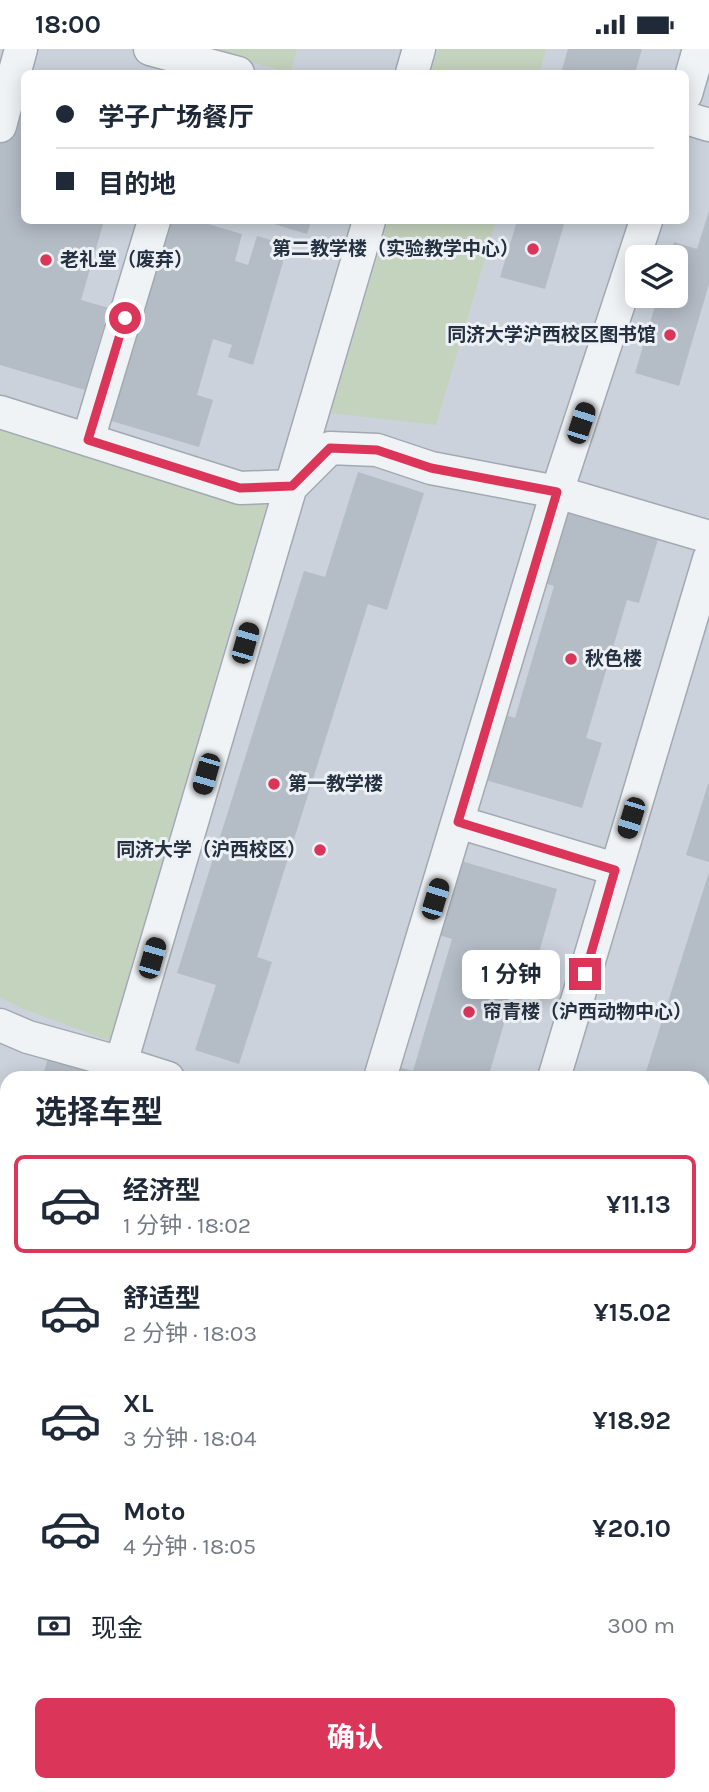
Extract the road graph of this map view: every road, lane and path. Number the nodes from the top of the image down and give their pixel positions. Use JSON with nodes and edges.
{"nodes":[{"id":1,"x":21,"y":49,"type":"edge"},
{"id":2,"x":150,"y":49,"type":"edge"},
{"id":3,"x":419,"y":49,"type":"edge"},
{"id":4,"x":699,"y":49,"type":"edge"},
{"id":5,"x":199,"y":68,"type":"edge"},
{"id":6,"x":413,"y":70,"type":"edge"},
{"id":7,"x":689,"y":84,"type":"edge"},
{"id":8,"x":689,"y":119,"type":"edge"},
{"id":9,"x":709,"y":125,"type":"edge"},
{"id":10,"x":0,"y":126,"type":"edge"},
{"id":11,"x":153,"y":224,"type":"edge"},
{"id":12,"x":368,"y":224,"type":"edge"},
{"id":13,"x":645,"y":224,"type":"edge"},
{"id":14,"x":0,"y":412,"type":"edge"},
{"id":15,"x":88,"y":440,"type":"junction"},
{"id":16,"x":292,"y":486,"type":"junction"},
{"id":17,"x":557,"y":492,"type":"junction"},
{"id":18,"x":709,"y":537,"type":"edge"},
{"id":19,"x":709,"y":559,"type":"edge"},
{"id":20,"x":458,"y":822,"type":"junction"},
{"id":21,"x":615,"y":870,"type":"junction"},
{"id":22,"x":0,"y":1025,"type":"edge"},
{"id":23,"x":121,"y":1063,"type":"junction"},
{"id":24,"x":146,"y":1071,"type":"edge"},
{"id":25,"x":382,"y":1071,"type":"edge"},
{"id":26,"x":556,"y":1071,"type":"edge"}],
"edges":[{"from":1,"to":10,"type":"lane"},
{"from":2,"to":5,"type":"lane"},
{"from":3,"to":6,"type":"lane"},
{"from":4,"to":7,"type":"lane"},
{"from":8,"to":9,"type":"lane"},
{"from":11,"to":15,"type":"lane"},
{"from":12,"to":16,"type":"lane"},
{"from":13,"to":17,"type":"lane"},
{"from":14,"to":15,"type":"lane"},
{"from":15,"to":16,"type":"lane"},
{"from":16,"to":17,"type":"lane"},
{"from":16,"to":23,"type":"lane"},
{"from":17,"to":18,"type":"lane"},
{"from":17,"to":20,"type":"lane"},
{"from":19,"to":21,"type":"lane"},
{"from":20,"to":21,"type":"lane"},
{"from":20,"to":25,"type":"lane"},
{"from":21,"to":26,"type":"lane"},
{"from":22,"to":23,"type":"lane"},
{"from":23,"to":24,"type":"lane"}]}
